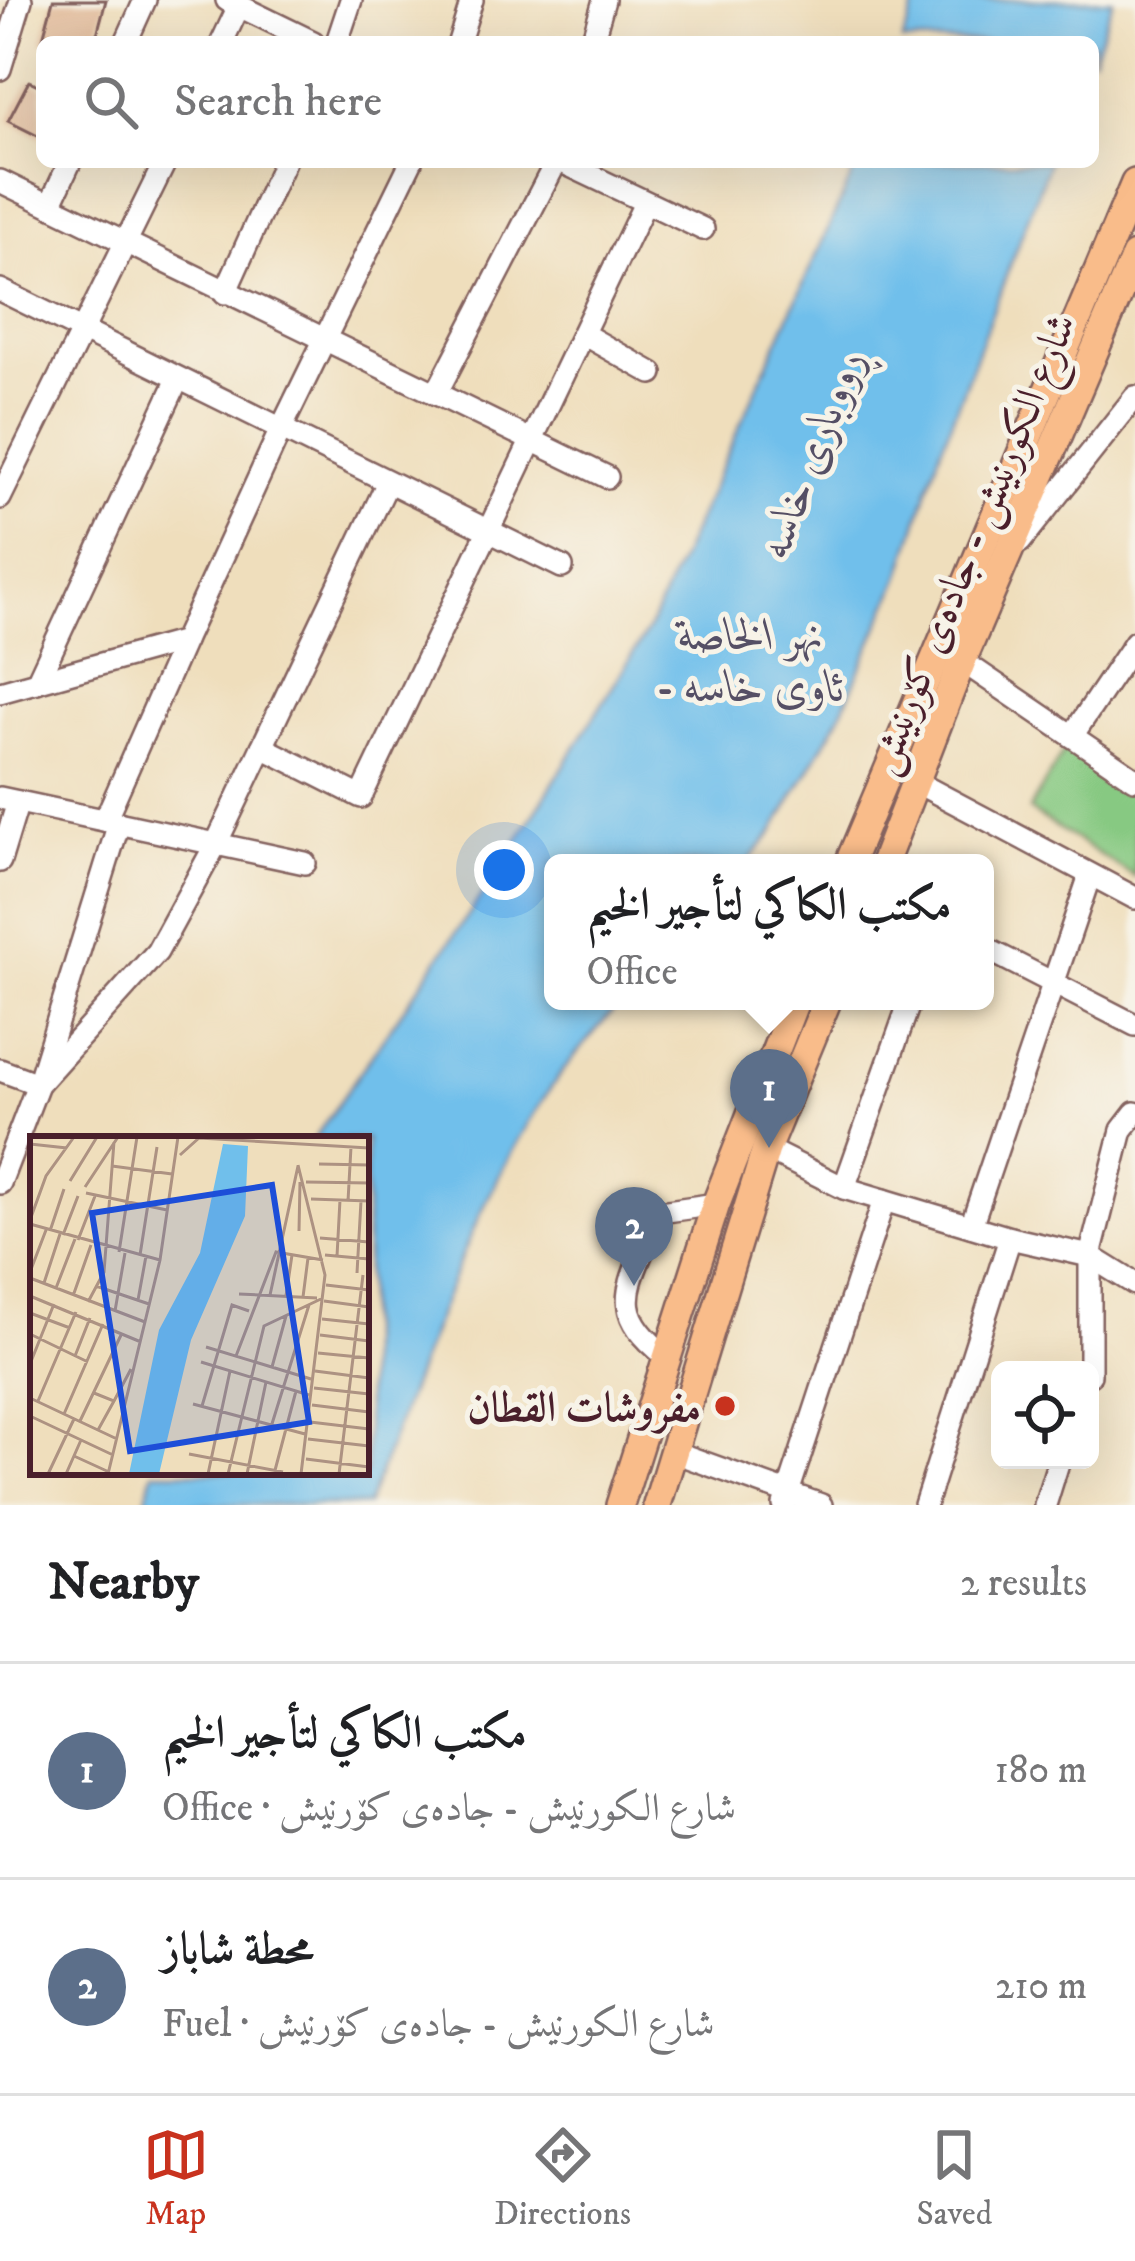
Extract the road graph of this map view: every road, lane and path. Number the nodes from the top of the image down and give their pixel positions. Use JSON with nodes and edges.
{"nodes":[{"id":1,"x":21,"y":0,"type":"edge"},
{"id":2,"x":145,"y":0,"type":"edge"},
{"id":3,"x":351,"y":0,"type":"edge"},
{"id":4,"x":472,"y":0,"type":"edge"},
{"id":5,"x":604,"y":0,"type":"edge"},
{"id":6,"x":233,"y":3,"type":"edge"},
{"id":7,"x":129,"y":36,"type":"edge"},
{"id":8,"x":224,"y":36,"type":"edge"},
{"id":9,"x":301,"y":36,"type":"edge"},
{"id":10,"x":339,"y":36,"type":"edge"},
{"id":11,"x":461,"y":36,"type":"edge"},
{"id":12,"x":594,"y":36,"type":"edge"},
{"id":13,"x":0,"y":69,"type":"edge"},
{"id":14,"x":67,"y":168,"type":"edge"},
{"id":15,"x":162,"y":168,"type":"edge"},
{"id":16,"x":281,"y":168,"type":"edge"},
{"id":17,"x":408,"y":168,"type":"edge"},
{"id":18,"x":556,"y":168,"type":"edge"},
{"id":19,"x":572,"y":168,"type":"edge"},
{"id":20,"x":0,"y":181,"type":"edge"},
{"id":21,"x":1135,"y":183,"type":"edge"},
{"id":22,"x":645,"y":203,"type":"junction"},
{"id":23,"x":50,"y":205,"type":"junction"},
{"id":24,"x":703,"y":230,"type":"dead end"},
{"id":25,"x":127,"y":244,"type":"junction"},
{"id":26,"x":1135,"y":256,"type":"edge"},
{"id":27,"x":0,"y":290,"type":"edge"},
{"id":28,"x":225,"y":293,"type":"junction"},
{"id":29,"x":82,"y":331,"type":"junction"},
{"id":30,"x":583,"y":334,"type":"junction"},
{"id":31,"x":326,"y":343,"type":"junction"},
{"id":32,"x":652,"y":373,"type":"dead end"},
{"id":33,"x":178,"y":379,"type":"junction"},
{"id":34,"x":436,"y":394,"type":"junction"},
{"id":35,"x":1135,"y":397,"type":"edge"},
{"id":36,"x":280,"y":429,"type":"junction"},
{"id":37,"x":529,"y":439,"type":"junction"},
{"id":38,"x":607,"y":477,"type":"dead end"},
{"id":39,"x":388,"y":482,"type":"junction"},
{"id":40,"x":0,"y":498,"type":"edge"},
{"id":41,"x":488,"y":531,"type":"junction"},
{"id":42,"x":1004,"y":562,"type":"junction"},
{"id":43,"x":562,"y":567,"type":"dead end"},
{"id":44,"x":184,"y":641,"type":"junction"},
{"id":45,"x":1135,"y":642,"type":"edge"},
{"id":46,"x":962,"y":661,"type":"junction"},
{"id":47,"x":37,"y":682,"type":"junction"},
{"id":48,"x":0,"y":692,"type":"edge"},
{"id":49,"x":1072,"y":736,"type":"junction"},
{"id":50,"x":262,"y":748,"type":"junction"},
{"id":51,"x":1135,"y":779,"type":"edge"},
{"id":52,"x":916,"y":782,"type":"junction"},
{"id":53,"x":9,"y":800,"type":"edge"},
{"id":54,"x":112,"y":822,"type":"junction"},
{"id":55,"x":216,"y":844,"type":"junction"},
{"id":56,"x":853,"y":854,"type":"edge"},
{"id":57,"x":888,"y":854,"type":"edge"},
{"id":58,"x":0,"y":861,"type":"edge"},
{"id":59,"x":305,"y":863,"type":"dead end"},
{"id":60,"x":1090,"y":875,"type":"junction"},
{"id":61,"x":1135,"y":898,"type":"edge"},
{"id":62,"x":994,"y":952,"type":"edge"},
{"id":63,"x":1053,"y":985,"type":"junction"},
{"id":64,"x":791,"y":1010,"type":"edge"},
{"id":65,"x":823,"y":1010,"type":"edge"},
{"id":66,"x":907,"y":1010,"type":"edge"},
{"id":67,"x":1135,"y":1025,"type":"edge"},
{"id":68,"x":0,"y":1070,"type":"edge"},
{"id":69,"x":38,"y":1084,"type":"junction"},
{"id":70,"x":1135,"y":1114,"type":"edge"},
{"id":71,"x":766,"y":1149,"type":"junction"},
{"id":72,"x":0,"y":1183,"type":"edge"},
{"id":73,"x":844,"y":1188,"type":"junction"},
{"id":74,"x":884,"y":1200,"type":"junction"},
{"id":75,"x":716,"y":1204,"type":"junction"},
{"id":76,"x":970,"y":1226,"type":"junction"},
{"id":77,"x":1010,"y":1238,"type":"junction"},
{"id":78,"x":1090,"y":1256,"type":"junction"},
{"id":79,"x":695,"y":1268,"type":"junction"},
{"id":80,"x":727,"y":1278,"type":"junction"},
{"id":81,"x":1135,"y":1284,"type":"edge"},
{"id":82,"x":676,"y":1325,"type":"junction"},
{"id":83,"x":710,"y":1335,"type":"junction"},
{"id":84,"x":666,"y":1356,"type":"junction"},
{"id":85,"x":1090,"y":1361,"type":"edge"},
{"id":86,"x":674,"y":1452,"type":"junction"},
{"id":87,"x":1056,"y":1469,"type":"edge"},
{"id":88,"x":786,"y":1500,"type":"edge"},
{"id":89,"x":620,"y":1505,"type":"edge"},
{"id":90,"x":657,"y":1505,"type":"edge"},
{"id":91,"x":820,"y":1505,"type":"edge"},
{"id":92,"x":925,"y":1505,"type":"edge"},
{"id":93,"x":1045,"y":1505,"type":"edge"}],
"edges":[{"from":1,"to":13,"type":"street"},
{"from":2,"to":7,"type":"street"},
{"from":3,"to":10,"type":"street"},
{"from":4,"to":11,"type":"street"},
{"from":5,"to":12,"type":"street"},
{"from":6,"to":8,"type":"street"},
{"from":6,"to":9,"type":"street"},
{"from":14,"to":23,"type":"street"},
{"from":15,"to":25,"type":"street"},
{"from":16,"to":28,"type":"street"},
{"from":17,"to":31,"type":"street"},
{"from":18,"to":34,"type":"street"},
{"from":19,"to":22,"type":"street"},
{"from":20,"to":23,"type":"street"},
{"from":21,"to":56,"type":"main road","name":"شارع الكورنيش - جادەی کۆرنیش"},
{"from":22,"to":24,"type":"street"},
{"from":22,"to":30,"type":"street"},
{"from":23,"to":25,"type":"street"},
{"from":25,"to":28,"type":"street"},
{"from":25,"to":29,"type":"street"},
{"from":26,"to":42,"type":"main road","name":"شارع الكورنيش - جادەی کۆرنیش"},
{"from":27,"to":29,"type":"street"},
{"from":28,"to":31,"type":"street"},
{"from":29,"to":33,"type":"street"},
{"from":29,"to":40,"type":"street"},
{"from":30,"to":32,"type":"street"},
{"from":30,"to":37,"type":"street"},
{"from":31,"to":34,"type":"street"},
{"from":31,"to":36,"type":"street"},
{"from":33,"to":36,"type":"street"},
{"from":33,"to":47,"type":"street"},
{"from":34,"to":37,"type":"street"},
{"from":35,"to":42,"type":"street"},
{"from":36,"to":39,"type":"street"},
{"from":36,"to":44,"type":"street"},
{"from":37,"to":38,"type":"street"},
{"from":37,"to":41,"type":"street"},
{"from":39,"to":41,"type":"street"},
{"from":39,"to":50,"type":"street"},
{"from":41,"to":43,"type":"street"},
{"from":41,"to":50,"type":"street"},
{"from":42,"to":46,"type":"main road","name":"شارع الكورنيش - جادەی کۆرنیش"},
{"from":44,"to":47,"type":"street"},
{"from":44,"to":54,"type":"street"},
{"from":45,"to":49,"type":"street"},
{"from":46,"to":49,"type":"street"},
{"from":46,"to":52,"type":"main road","name":"شارع الكورنيش - جادەی کۆرنیش"},
{"from":47,"to":48,"type":"street"},
{"from":49,"to":51,"type":"street"},
{"from":50,"to":55,"type":"street"},
{"from":52,"to":57,"type":"main road","name":"شارع الكورنيش - جادەی کۆرنیش"},
{"from":52,"to":60,"type":"street"},
{"from":53,"to":54,"type":"street"},
{"from":53,"to":58,"type":"street"},
{"from":54,"to":55,"type":"street"},
{"from":54,"to":69,"type":"street"},
{"from":55,"to":59,"type":"street"},
{"from":55,"to":69,"type":"street"},
{"from":60,"to":61,"type":"street"},
{"from":60,"to":63,"type":"street"},
{"from":62,"to":63,"type":"street"},
{"from":63,"to":67,"type":"street"},
{"from":63,"to":76,"type":"street"},
{"from":64,"to":75,"type":"main road"},
{"from":65,"to":71,"type":"main road"},
{"from":66,"to":73,"type":"street"},
{"from":68,"to":69,"type":"street"},
{"from":69,"to":72,"type":"street"},
{"from":70,"to":78,"type":"street"},
{"from":71,"to":73,"type":"street"},
{"from":71,"to":80,"type":"main road"},
{"from":73,"to":74,"type":"street"},
{"from":74,"to":76,"type":"street"},
{"from":74,"to":88,"type":"street"},
{"from":75,"to":79,"type":"main road"},
{"from":75,"to":84,"type":"street"},
{"from":76,"to":77,"type":"street"},
{"from":77,"to":78,"type":"street"},
{"from":77,"to":92,"type":"street"},
{"from":78,"to":81,"type":"street"},
{"from":78,"to":85,"type":"street"},
{"from":79,"to":80,"type":"main road"},
{"from":79,"to":82,"type":"main road"},
{"from":80,"to":83,"type":"main road"},
{"from":82,"to":83,"type":"main road"},
{"from":82,"to":84,"type":"main road"},
{"from":83,"to":86,"type":"main road"},
{"from":84,"to":89,"type":"main road"},
{"from":86,"to":88,"type":"street"},
{"from":86,"to":90,"type":"main road"},
{"from":87,"to":93,"type":"street"},
{"from":88,"to":91,"type":"street"}]}
